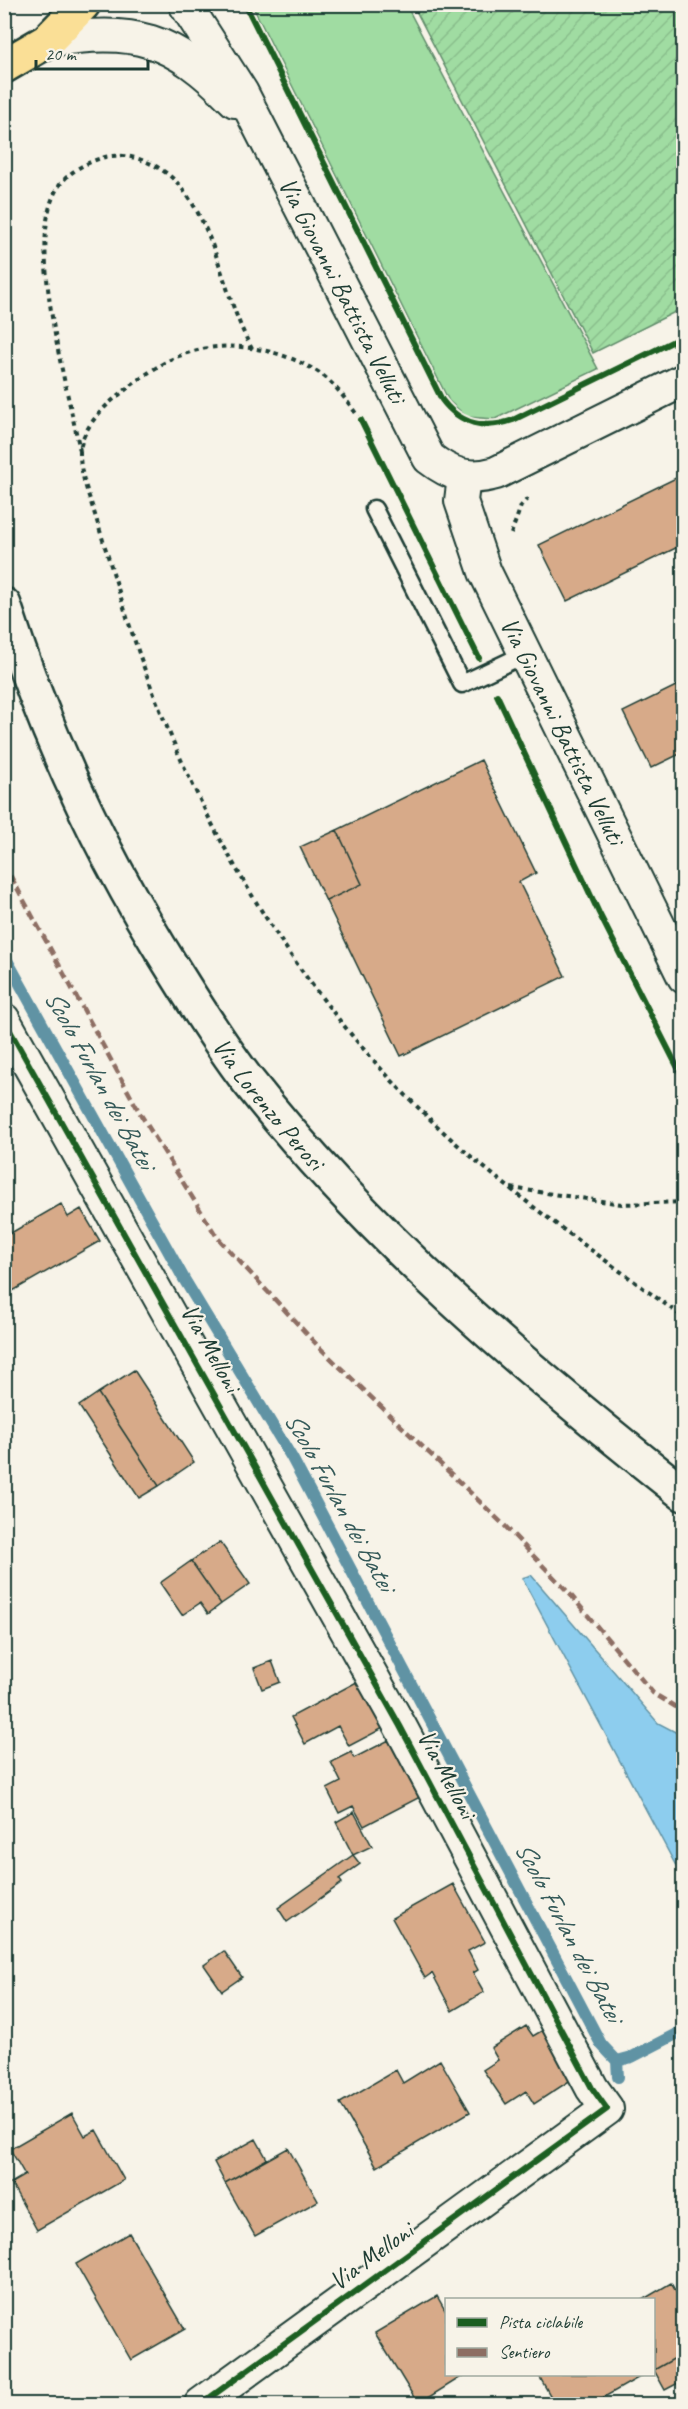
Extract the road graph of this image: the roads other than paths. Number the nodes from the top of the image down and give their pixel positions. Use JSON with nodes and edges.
{"nodes":[{"id":1,"x":83,"y":4,"type":"edge"},
{"id":2,"x":185,"y":4,"type":"edge"},
{"id":3,"x":47,"y":41,"type":"junction"},
{"id":4,"x":4,"y":66,"type":"edge"},
{"id":5,"x":253,"y":118,"type":"junction"},
{"id":6,"x":684,"y":380,"type":"edge"},
{"id":7,"x":464,"y":477,"type":"junction"},
{"id":8,"x":374,"y":510,"type":"dead end"},
{"id":9,"x":4,"y":605,"type":"edge"},
{"id":10,"x":525,"y":654,"type":"junction"},
{"id":11,"x":684,"y":977,"type":"edge"},
{"id":12,"x":4,"y":1020,"type":"edge"},
{"id":13,"x":684,"y":1494,"type":"edge"},
{"id":14,"x":201,"y":2404,"type":"edge"}],
"edges":[{"from":1,"to":3,"type":"main road"},
{"from":2,"to":5,"type":"street","name":"Via Giovanni Battista Velluti"},
{"from":3,"to":4,"type":"main road"},
{"from":3,"to":5,"type":"street","name":"Via Giovanni Battista Velluti"},
{"from":5,"to":7,"type":"street","name":"Via Giovanni Battista Velluti"},
{"from":6,"to":7,"type":"street"},
{"from":7,"to":10,"type":"street","name":"Via Giovanni Battista Velluti"},
{"from":8,"to":10,"type":"lane"},
{"from":9,"to":13,"type":"main road","name":"Via Lorenzo Perosi"},
{"from":10,"to":11,"type":"street","name":"Via Giovanni Battista Velluti"},
{"from":12,"to":14,"type":"street","name":"Via Melloni"}]}
